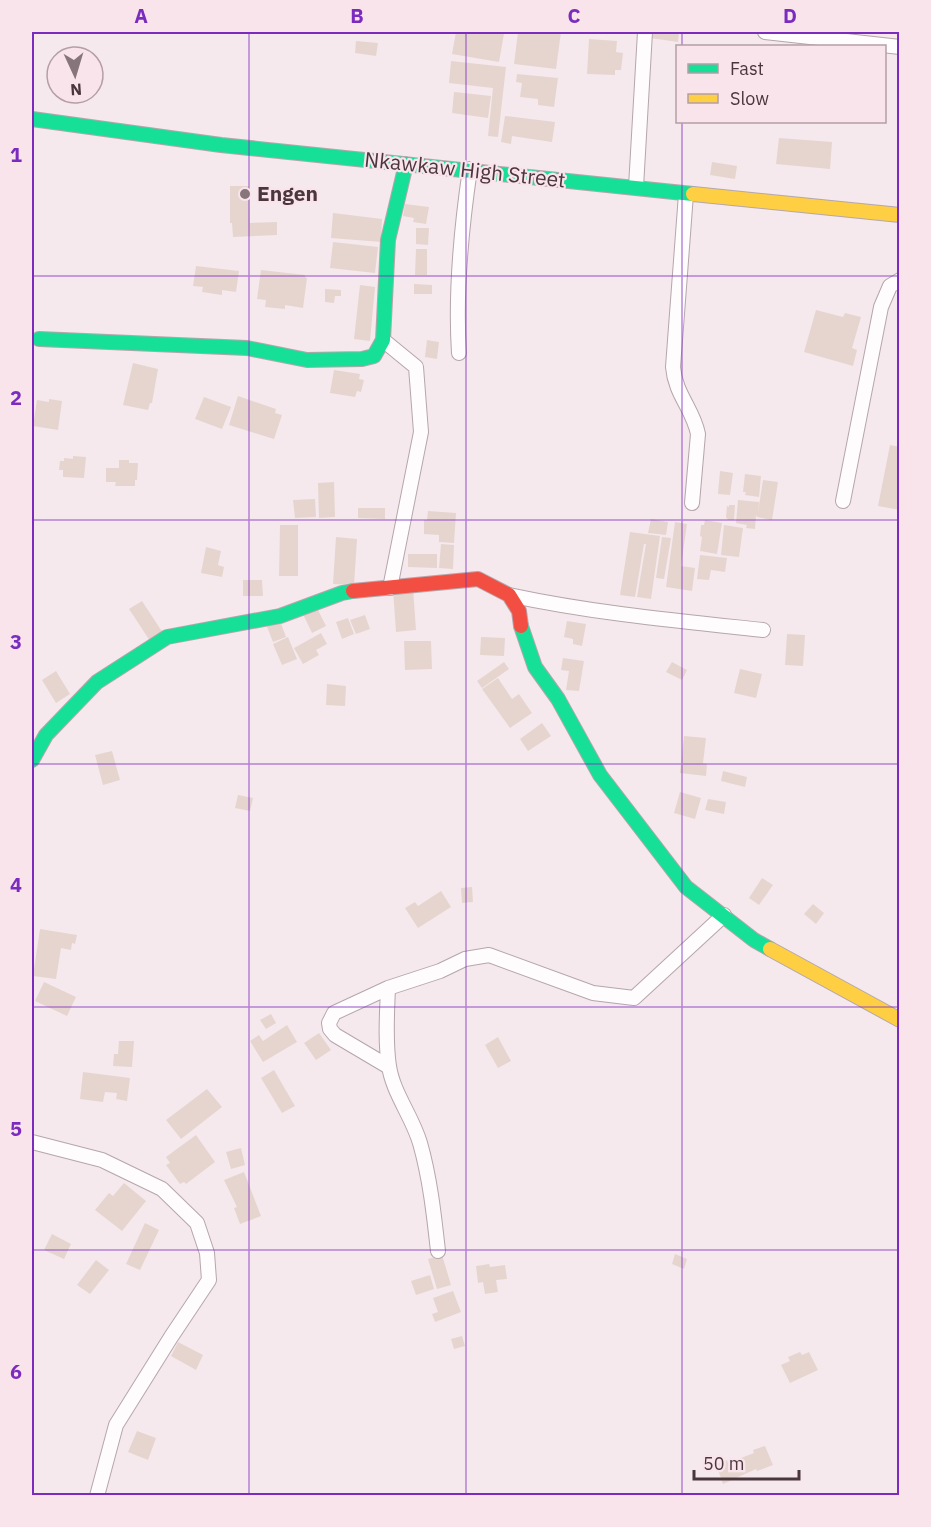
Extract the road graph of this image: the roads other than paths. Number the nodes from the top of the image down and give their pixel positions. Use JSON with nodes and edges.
{"nodes":[{"id":1,"x":645,"y":32,"type":"edge"},
{"id":2,"x":765,"y":32,"type":"edge"},
{"id":3,"x":882,"y":45,"type":"edge"},
{"id":4,"x":32,"y":119,"type":"edge"},
{"id":5,"x":406,"y":164,"type":"junction"},
{"id":6,"x":470,"y":169,"type":"junction"},
{"id":7,"x":636,"y":187,"type":"junction"},
{"id":8,"x":686,"y":194,"type":"junction"},
{"id":9,"x":899,"y":213,"type":"edge"},
{"id":10,"x":900,"y":280,"type":"edge"},
{"id":11,"x":39,"y":339,"type":"dead end"},
{"id":12,"x":383,"y":340,"type":"junction"},
{"id":13,"x":459,"y":353,"type":"dead end"},
{"id":14,"x":843,"y":501,"type":"dead end"},
{"id":15,"x":692,"y":503,"type":"dead end"},
{"id":16,"x":390,"y":588,"type":"junction"},
{"id":17,"x":509,"y":595,"type":"junction"},
{"id":18,"x":763,"y":630,"type":"dead end"},
{"id":19,"x":32,"y":760,"type":"edge"},
{"id":20,"x":724,"y":915,"type":"junction"},
{"id":21,"x":388,"y":988,"type":"junction"},
{"id":22,"x":900,"y":1020,"type":"edge"},
{"id":23,"x":389,"y":1067,"type":"junction"},
{"id":24,"x":32,"y":1142,"type":"edge"},
{"id":25,"x":438,"y":1251,"type":"dead end"},
{"id":26,"x":97,"y":1496,"type":"edge"}],
"edges":[{"from":1,"to":7,"type":"street"},
{"from":2,"to":3,"type":"street"},
{"from":4,"to":5,"type":"street","name":"Nkawkaw High Street"},
{"from":5,"to":6,"type":"street","name":"Nkawkaw High Street"},
{"from":5,"to":12,"type":"street"},
{"from":6,"to":7,"type":"street","name":"Nkawkaw High Street"},
{"from":6,"to":13,"type":"street"},
{"from":7,"to":8,"type":"street","name":"Nkawkaw High Street"},
{"from":8,"to":9,"type":"street","name":"Nkawkaw High Street"},
{"from":8,"to":15,"type":"street"},
{"from":10,"to":14,"type":"street"},
{"from":11,"to":12,"type":"street"},
{"from":12,"to":16,"type":"street"},
{"from":16,"to":17,"type":"street"},
{"from":16,"to":19,"type":"street"},
{"from":17,"to":18,"type":"street"},
{"from":17,"to":20,"type":"street"},
{"from":20,"to":21,"type":"street"},
{"from":20,"to":22,"type":"street"},
{"from":21,"to":23,"type":"street"},
{"from":21,"to":23,"type":"street"},
{"from":23,"to":25,"type":"street"},
{"from":24,"to":26,"type":"street"}]}
